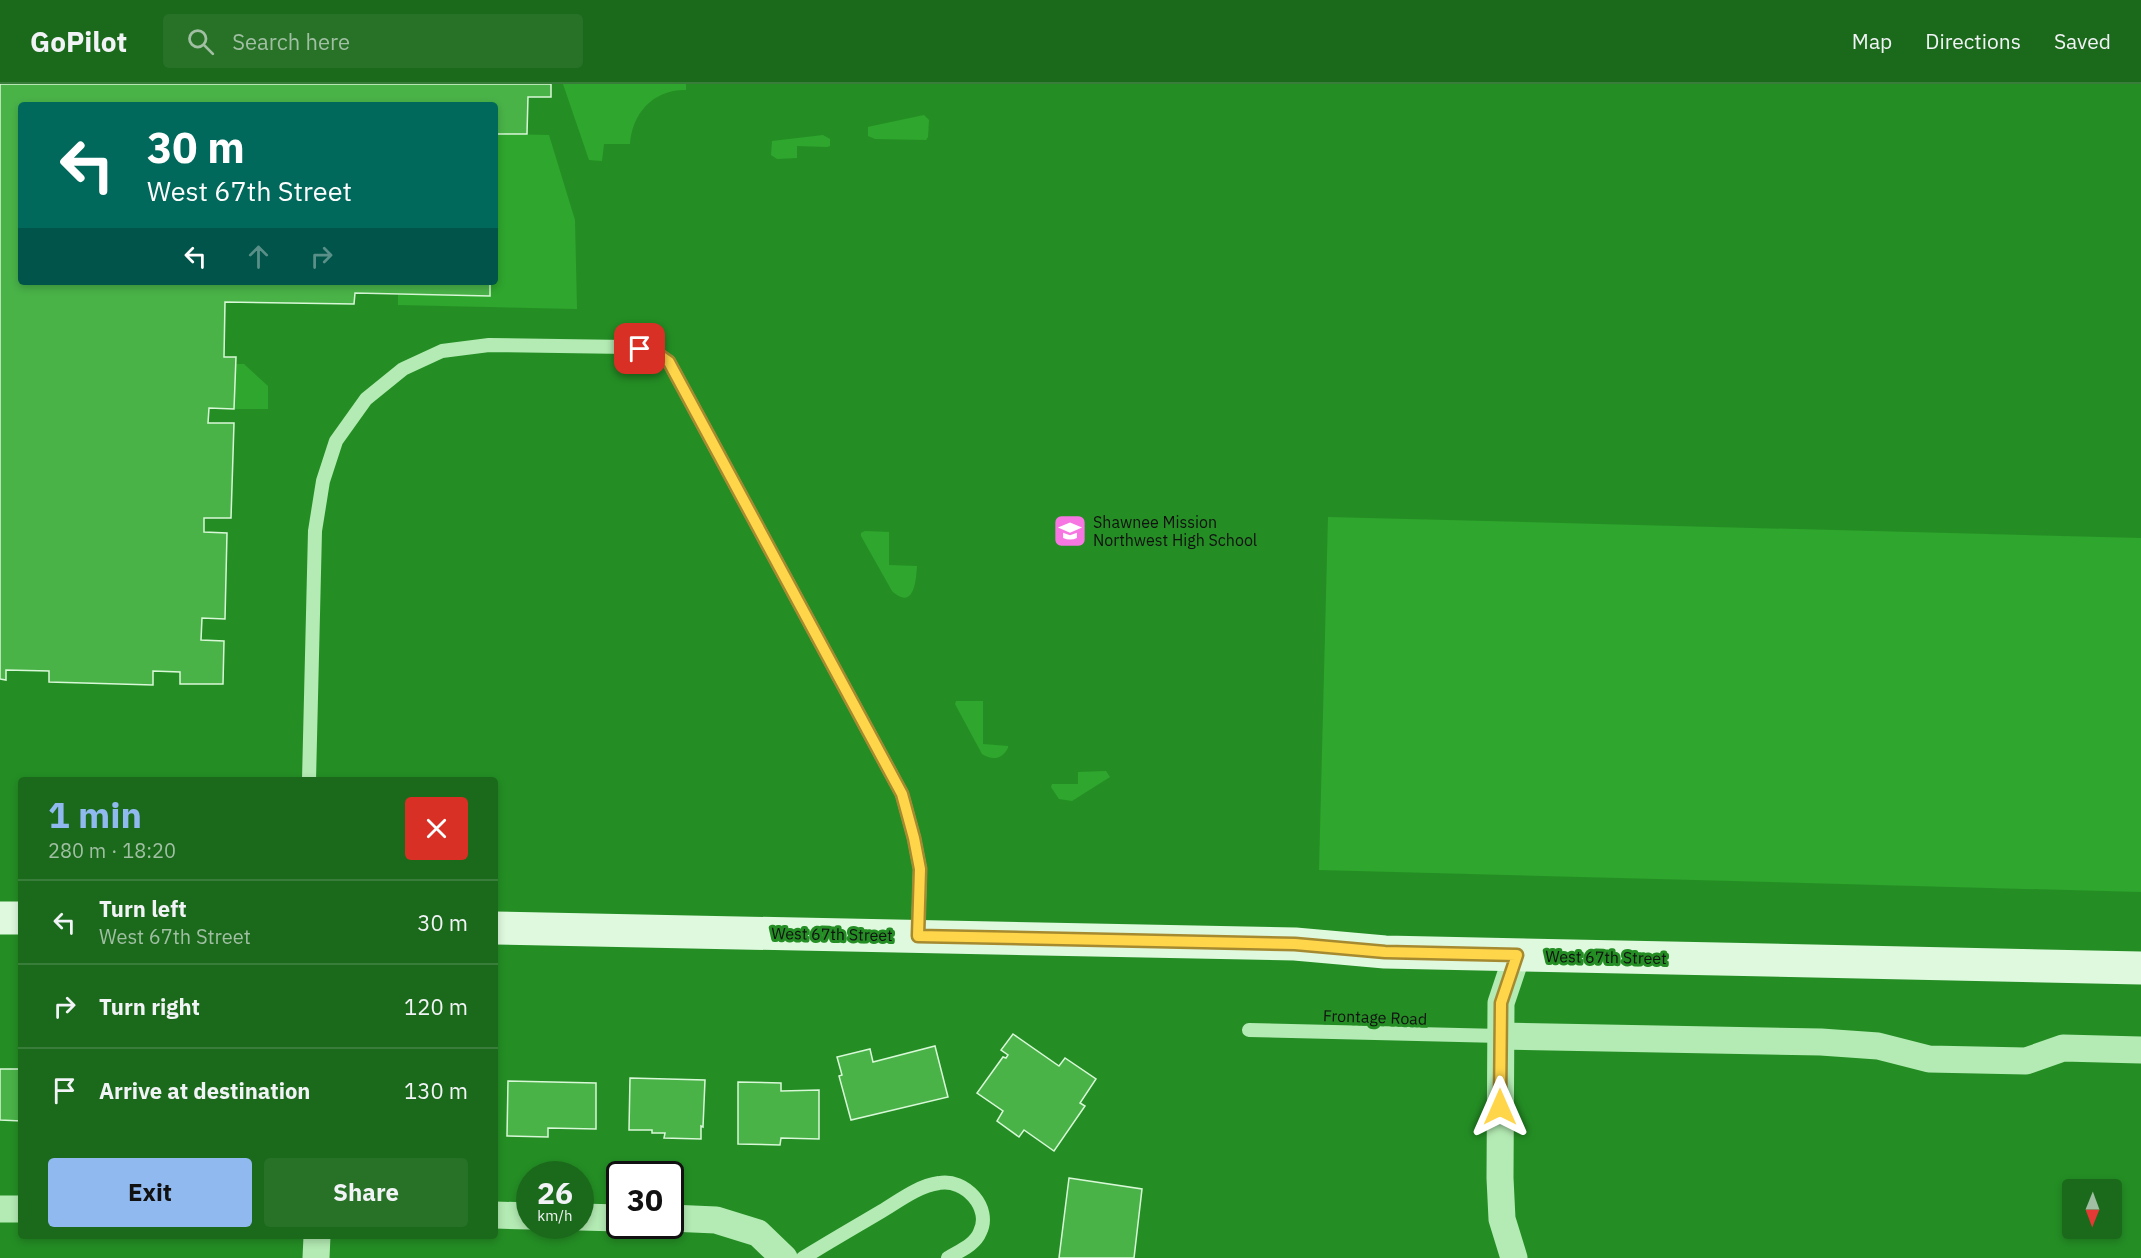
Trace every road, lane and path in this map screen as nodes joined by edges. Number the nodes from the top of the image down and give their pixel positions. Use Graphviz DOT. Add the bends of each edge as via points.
graph roads {
  1 [pos="309,777"];
  2 [pos="0,918"];
  3 [pos="18,918"];
  4 [pos="498,928"];
  5 [pos="918,936"];
  6 [pos="1517,955"];
  7 [pos="2141,968"];
  8 [pos="1249,1030"];
  9 [pos="1501,1036"];
  10 [pos="2141,1050"];
  11 [pos="0,1209"];
  12 [pos="18,1209"];
  13 [pos="498,1215"];
  14 [pos="516,1216"];
  15 [pos="684,1219"];
  16 [pos="317,1239"];
  17 [pos="316,1258"];
  18 [pos="784,1258"];
  19 [pos="803,1258"];
  20 [pos="948,1258"];
  21 [pos="1514,1258"];
  1 -- 5 [label="lane" via="315,531 323,482 336,441 366,399 403,369 442,351 489,345 652,350 669,362 902,794 920,869"];
  2 -- 3 [label="street"];
  4 -- 5 [label="street, West 67th Street"];
  5 -- 6 [label="street, West 67th Street" via="1295,944 1385,952"];
  6 -- 7 [label="street, West 67th Street"];
  6 -- 9 [label="street" via="1501,1003"];
  8 -- 9 [label="lane, Frontage Road"];
  9 -- 10 [label="street" via="1821,1042 1878,1046 1929,1059 2026,1061 2063,1048"];
  9 -- 21 [label="street" via="1500,1188 1502,1219"];
  11 -- 12 [label="street"];
  13 -- 14 [label="street"];
  15 -- 18 [label="street" via="716,1220 758,1233"];
  16 -- 17 [label="street"];
  19 -- 20 [label="lane" via="914,1192 951,1182 972,1195 985,1218 980,1234"];
}
